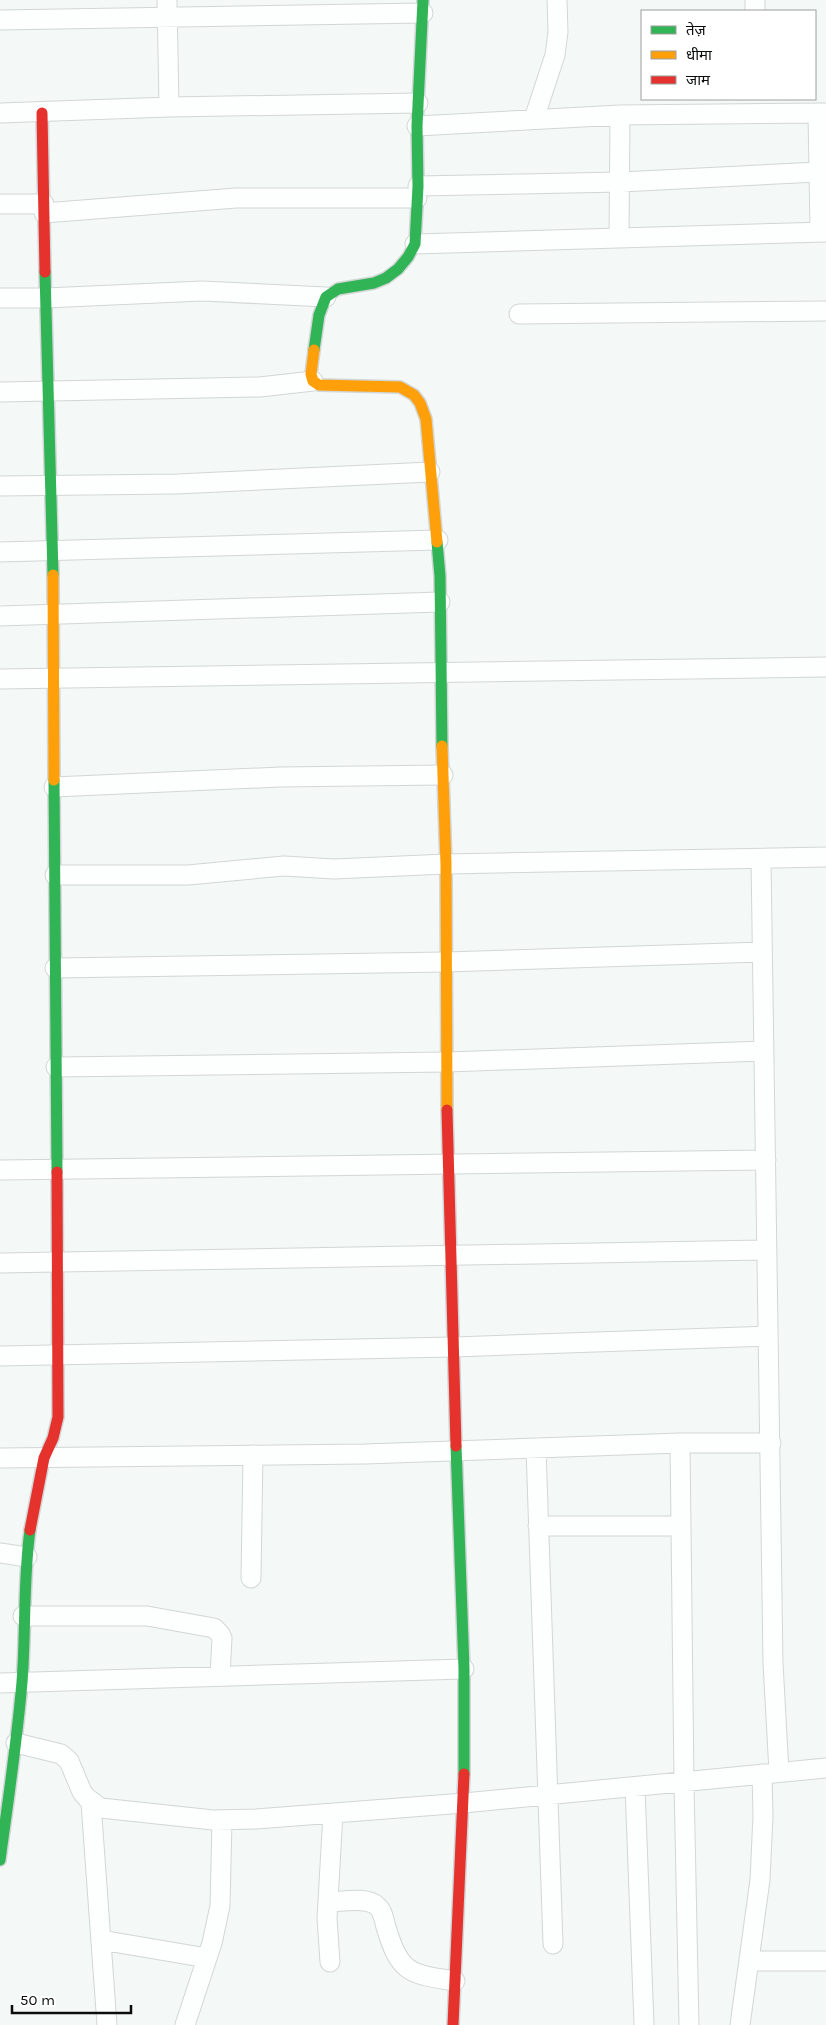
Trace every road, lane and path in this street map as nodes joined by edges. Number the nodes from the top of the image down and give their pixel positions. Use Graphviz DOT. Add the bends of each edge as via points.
graph roads {
  1 [pos="558,0"];
  2 [pos="423,6"];
  3 [pos="167,9"];
  4 [pos="0,20"];
  5 [pos="418,103"];
  6 [pos="755,106"];
  7 [pos="169,107"];
  8 [pos="42,112"];
  9 [pos="0,113"];
  10 [pos="822,113"];
  11 [pos="620,115"];
  12 [pos="534,120"];
  13 [pos="417,126"];
  14 [pos="818,172"];
  15 [pos="621,182"];
  16 [pos="417,192"];
  17 [pos="0,204"];
  18 [pos="44,208"];
  19 [pos="823,232"];
  20 [pos="619,238"];
  21 [pos="415,244"];
  22 [pos="326,297"];
  23 [pos="0,298"];
  24 [pos="46,298"];
  25 [pos="826,311"];
  26 [pos="519,314"];
  27 [pos="313,382"];
  28 [pos="48,391"];
  29 [pos="0,392"];
  30 [pos="430,472"];
  31 [pos="51,484"];
  32 [pos="0,486"];
  33 [pos="438,540"];
  34 [pos="53,551"];
  35 [pos="0,552"];
  36 [pos="440,602"];
  37 [pos="53,614"];
  38 [pos="0,616"];
  39 [pos="826,668"];
  40 [pos="440,674"];
  41 [pos="54,678"];
  42 [pos="0,679"];
  43 [pos="443,775"];
  44 [pos="54,787"];
  45 [pos="826,857"];
  46 [pos="761,860"];
  47 [pos="446,864"];
  48 [pos="55,875"];
  49 [pos="762,952"];
  50 [pos="446,962"];
  51 [pos="55,968"];
  52 [pos="764,1050"];
  53 [pos="447,1062"];
  54 [pos="56,1067"];
  55 [pos="766,1160"];
  56 [pos="447,1164"];
  57 [pos="58,1168"];
  58 [pos="0,1170"];
  59 [pos="767,1250"];
  60 [pos="451,1256"];
  61 [pos="58,1262"];
  62 [pos="0,1263"];
  63 [pos="768,1336"];
  64 [pos="454,1347"];
  65 [pos="59,1355"];
  66 [pos="0,1356"];
  67 [pos="680,1443"];
  68 [pos="771,1443"];
  69 [pos="536,1449"];
  70 [pos="456,1452"];
  71 [pos="253,1455"];
  72 [pos="0,1458"];
  73 [pos="44,1458"];
  74 [pos="538,1526"];
  75 [pos="681,1526"];
  76 [pos="0,1554"];
  77 [pos="26,1564"];
  78 [pos="251,1578"];
  79 [pos="24,1616"];
  80 [pos="464,1669"];
  81 [pos="220,1676"];
  82 [pos="22,1681"];
  83 [pos="0,1683"];
  84 [pos="16,1743"];
  85 [pos="826,1768"];
  86 [pos="771,1773"];
  87 [pos="684,1783"];
  88 [pos="634,1786"];
  89 [pos="5,1794"];
  90 [pos="549,1794"];
  91 [pos="91,1803"];
  92 [pos="464,1803"];
  93 [pos="333,1813"];
  94 [pos="222,1820"];
  95 [pos="0,1860"];
  96 [pos="328,1902"];
  97 [pos="101,1940"];
  98 [pos="553,1944"];
  99 [pos="207,1958"];
  100 [pos="749,1961"];
  101 [pos="826,1961"];
  102 [pos="330,1962"];
  103 [pos="455,1981"];
  104 [pos="106,2025"];
  105 [pos="186,2025"];
  106 [pos="452,2025"];
  107 [pos="644,2025"];
  108 [pos="689,2025"];
  109 [pos="740,2025"];
  1 -- 12 [label="street" via="555,56"];
  2 -- 3 [label="street"];
  2 -- 5 [label="street"];
  3 -- 4 [label="street"];
  3 -- 7 [label="street"];
  5 -- 7 [label="street"];
  5 -- 13 [label="street"];
  6 -- 10 [label="street"];
  6 -- 11 [label="street"];
  7 -- 8 [label="street"];
  8 -- 9 [label="street"];
  8 -- 18 [label="street"];
  10 -- 14 [label="street"];
  11 -- 12 [label="street"];
  11 -- 15 [label="street"];
  12 -- 13 [label="street"];
  13 -- 16 [label="street"];
  14 -- 15 [label="street"];
  14 -- 19 [label="street"];
  15 -- 16 [label="street"];
  15 -- 20 [label="street"];
  16 -- 18 [label="street"];
  16 -- 21 [label="street"];
  17 -- 18 [label="street"];
  18 -- 24 [label="street"];
  19 -- 20 [label="street"];
  20 -- 21 [label="street"];
  21 -- 22 [label="street" via="398,269 386,278 338,289"];
  22 -- 24 [label="street" via="202,291"];
  22 -- 27 [label="street" via="319,315 311,374"];
  23 -- 24 [label="street"];
  24 -- 28 [label="street"];
  25 -- 26 [label="street"];
  27 -- 28 [label="street" via="260,387"];
  27 -- 30 [label="street" via="328,386 400,387 414,394 426,419"];
  28 -- 29 [label="street"];
  28 -- 31 [label="street"];
  30 -- 31 [label="street" via="177,484"];
  30 -- 33 [label="street"];
  31 -- 32 [label="street"];
  31 -- 34 [label="street"];
  33 -- 34 [label="street"];
  33 -- 36 [label="street"];
  34 -- 35 [label="street"];
  34 -- 37 [label="street"];
  36 -- 37 [label="street"];
  36 -- 40 [label="street"];
  37 -- 38 [label="street"];
  37 -- 41 [label="street"];
  39 -- 40 [label="street"];
  40 -- 41 [label="street"];
  40 -- 43 [label="street"];
  41 -- 42 [label="street"];
  41 -- 44 [label="street"];
  43 -- 44 [label="street" via="280,777"];
  43 -- 47 [label="street"];
  44 -- 48 [label="street"];
  45 -- 46 [label="street"];
  46 -- 47 [label="street"];
  46 -- 49 [label="street"];
  47 -- 48 [label="street" via="334,869 268,867 188,875"];
  47 -- 50 [label="street"];
  48 -- 51 [label="street"];
  49 -- 50 [label="street"];
  49 -- 52 [label="street"];
  50 -- 51 [label="street"];
  50 -- 53 [label="street"];
  51 -- 54 [label="street"];
  52 -- 53 [label="street"];
  52 -- 55 [label="street"];
  53 -- 54 [label="street"];
  53 -- 56 [label="street"];
  54 -- 57 [label="street"];
  55 -- 56 [label="street"];
  55 -- 59 [label="street"];
  56 -- 57 [label="street"];
  56 -- 60 [label="street"];
  57 -- 58 [label="street"];
  57 -- 61 [label="street"];
  59 -- 60 [label="street"];
  59 -- 63 [label="street"];
  60 -- 61 [label="street"];
  60 -- 64 [label="street"];
  61 -- 62 [label="street"];
  61 -- 65 [label="street"];
  63 -- 64 [label="street"];
  63 -- 68 [label="street"];
  64 -- 65 [label="street"];
  64 -- 70 [label="street"];
  65 -- 66 [label="street"];
  65 -- 73 [label="street" via="58,1417"];
  67 -- 68 [label="street"];
  67 -- 69 [label="street"];
  67 -- 75 [label="street"];
  68 -- 86 [label="street"];
  69 -- 70 [label="street"];
  69 -- 74 [label="street"];
  70 -- 71 [label="street"];
  70 -- 80 [label="street"];
  71 -- 73 [label="street"];
  71 -- 78 [label="street"];
  72 -- 73 [label="street"];
  73 -- 77 [label="street"];
  74 -- 75 [label="street"];
  74 -- 90 [label="street"];
  75 -- 87 [label="street"];
  76 -- 77 [label="street"];
  77 -- 79 [label="street"];
  79 -- 81 [label="street" via="148,1616 214,1628 222,1638"];
  79 -- 82 [label="street"];
  80 -- 81 [label="street"];
  80 -- 92 [label="street"];
  81 -- 82 [label="street"];
  82 -- 83 [label="street"];
  82 -- 84 [label="street"];
  84 -- 89 [label="street"];
  84 -- 91 [label="street" via="61,1754 69,1761 82,1792"];
  85 -- 86 [label="street"];
  86 -- 87 [label="street"];
  86 -- 100 [label="street" via="763,1816 760,1880"];
  87 -- 88 [label="street"];
  87 -- 108 [label="street"];
  88 -- 90 [label="street"];
  88 -- 107 [label="street"];
  89 -- 95 [label="street"];
  90 -- 92 [label="street"];
  90 -- 98 [label="street"];
  91 -- 94 [label="street" via="116,1810"];
  91 -- 97 [label="street"];
  92 -- 93 [label="street"];
  92 -- 103 [label="street"];
  93 -- 94 [label="street"];
  93 -- 96 [label="street"];
  94 -- 99 [label="street" via="220,1906"];
  96 -- 102 [label="street"];
  96 -- 103 [label="street" via="362,1901 377,1906 382,1911 393,1950 408,1969 424,1976"];
  97 -- 99 [label="street"];
  97 -- 104 [label="street"];
  99 -- 105 [label="street"];
  100 -- 101 [label="street"];
  100 -- 109 [label="street"];
  103 -- 106 [label="street"];
}
